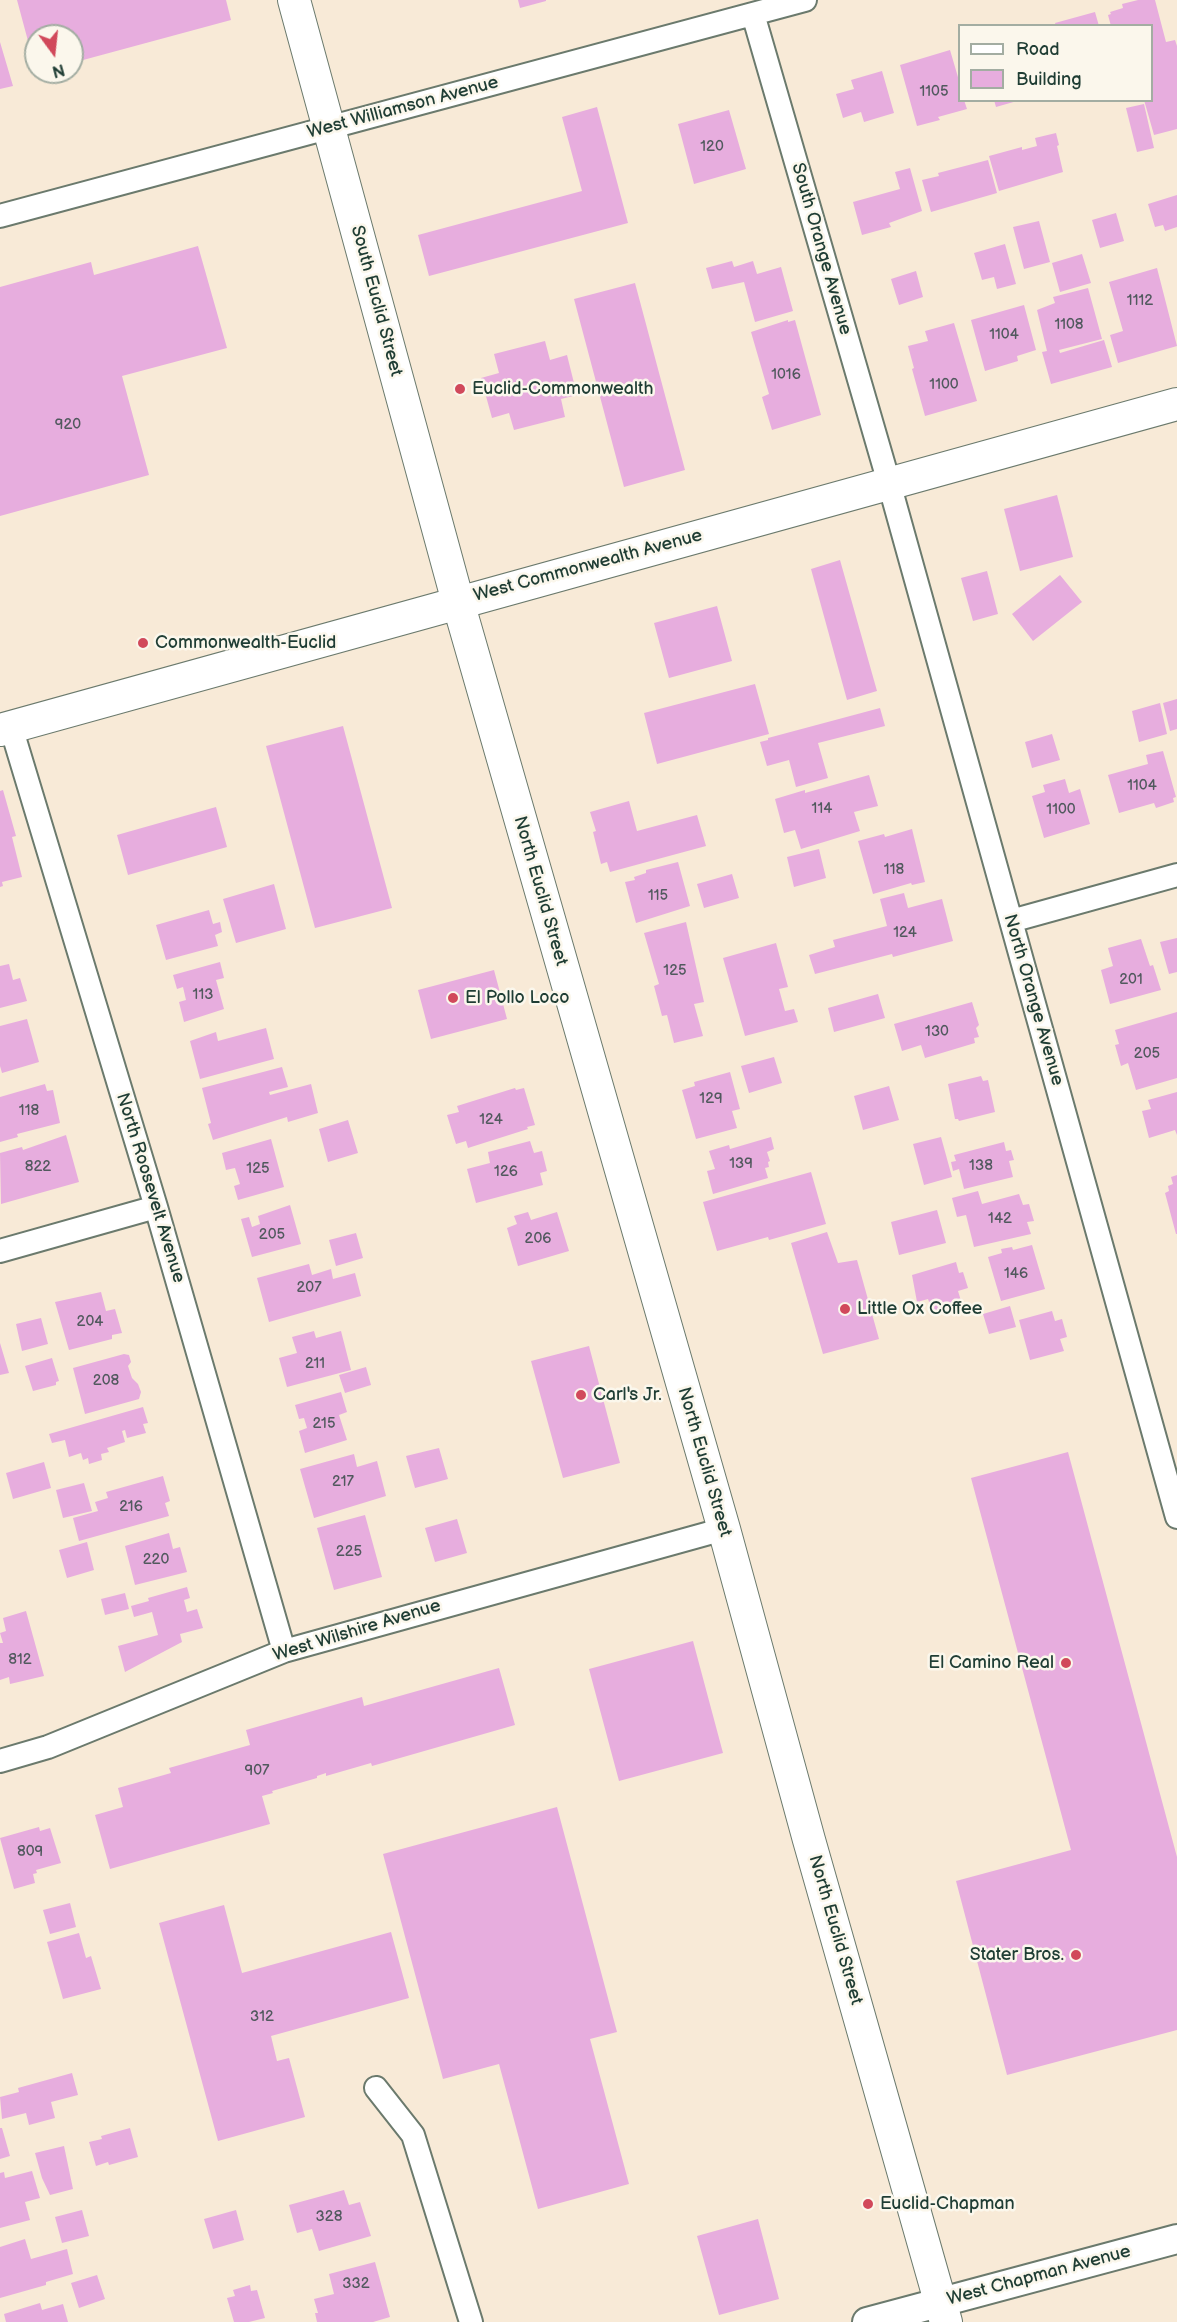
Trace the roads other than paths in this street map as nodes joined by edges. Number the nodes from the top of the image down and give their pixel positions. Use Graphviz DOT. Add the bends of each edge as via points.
graph roads {
  1 [pos="294,0"];
  2 [pos="805,0"];
  3 [pos="753,14"];
  4 [pos="329,128"];
  5 [pos="0,216"];
  6 [pos="1177,404"];
  7 [pos="889,483"];
  8 [pos="458,602"];
  9 [pos="6,728"];
  10 [pos="1177,874"];
  11 [pos="1011,921"];
  12 [pos="156,1207"];
  13 [pos="0,1251"];
  14 [pos="1177,1517"];
  15 [pos="724,1529"];
  16 [pos="284,1651"];
  17 [pos="0,1761"];
  18 [pos="376,2088"];
  19 [pos="1177,2239"];
  20 [pos="943,2312"];
  21 [pos="471,2322"];
  22 [pos="867,2322"];
  1 -- 4 [label="main road, South Euclid Street"];
  2 -- 3 [label="street, West Williamson Avenue"];
  3 -- 4 [label="street, West Williamson Avenue"];
  3 -- 7 [label="street, South Orange Avenue"];
  4 -- 5 [label="street, West Williamson Avenue"];
  4 -- 8 [label="main road, South Euclid Street"];
  6 -- 7 [label="main road, West Commonwealth Avenue"];
  7 -- 8 [label="main road, West Commonwealth Avenue"];
  7 -- 11 [label="street, North Orange Avenue"];
  8 -- 9 [label="main road, West Commonwealth Avenue"];
  8 -- 15 [label="main road, North Euclid Street"];
  9 -- 12 [label="street, North Roosevelt Avenue"];
  10 -- 11 [label="street"];
  11 -- 14 [label="street, North Orange Avenue"];
  12 -- 13 [label="street"];
  12 -- 16 [label="street, North Roosevelt Avenue"];
  15 -- 16 [label="street, West Wilshire Avenue"];
  15 -- 20 [label="main road, North Euclid Street"];
  16 -- 17 [label="street, West Wilshire Avenue" via="48,1748"];
  18 -- 21 [label="street" via="413,2135"];
  19 -- 20 [label="street, West Chapman Avenue"];
  20 -- 22 [label="street, West Chapman Avenue"];
}
